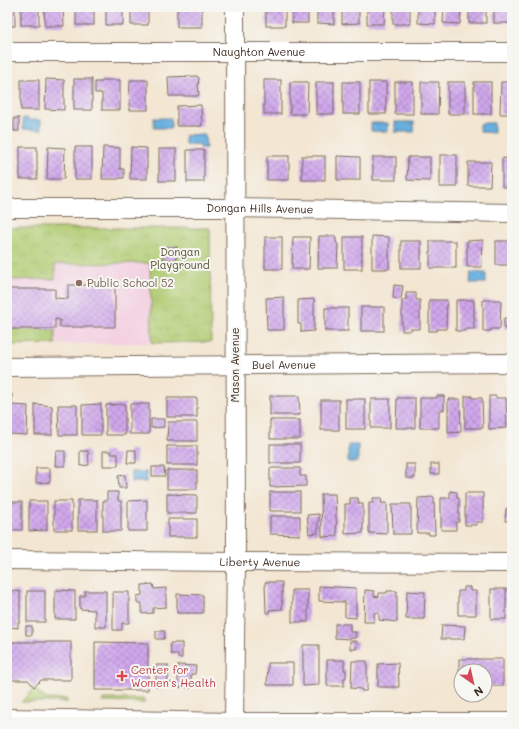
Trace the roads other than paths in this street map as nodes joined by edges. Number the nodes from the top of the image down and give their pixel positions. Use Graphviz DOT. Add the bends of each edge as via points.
graph roads {
  1 [pos="235,7"];
  2 [pos="7,52"];
  3 [pos="235,52"];
  4 [pos="512,52"];
  5 [pos="7,208"];
  6 [pos="235,208"];
  7 [pos="512,213"];
  8 [pos="512,363"];
  9 [pos="235,365"];
  10 [pos="7,367"];
  11 [pos="7,560"];
  12 [pos="236,562"];
  13 [pos="512,563"];
  14 [pos="7,718"];
  15 [pos="234,722"];
  16 [pos="512,722"];
  1 -- 3 [label="street, Mason Avenue"];
  2 -- 3 [label="street, Naughton Avenue"];
  3 -- 4 [label="street, Naughton Avenue"];
  3 -- 6 [label="street, Mason Avenue"];
  5 -- 6 [label="street, Dongan Hills Avenue"];
  6 -- 7 [label="street, Dongan Hills Avenue"];
  6 -- 9 [label="street, Mason Avenue"];
  8 -- 9 [label="street, Buel Avenue"];
  9 -- 10 [label="street, Buel Avenue"];
  9 -- 12 [label="street, Mason Avenue"];
  11 -- 12 [label="street, Liberty Avenue"];
  12 -- 13 [label="street, Liberty Avenue"];
  12 -- 15 [label="street, Mason Avenue"];
  14 -- 15 [label="street"];
  15 -- 16 [label="street"];
}
